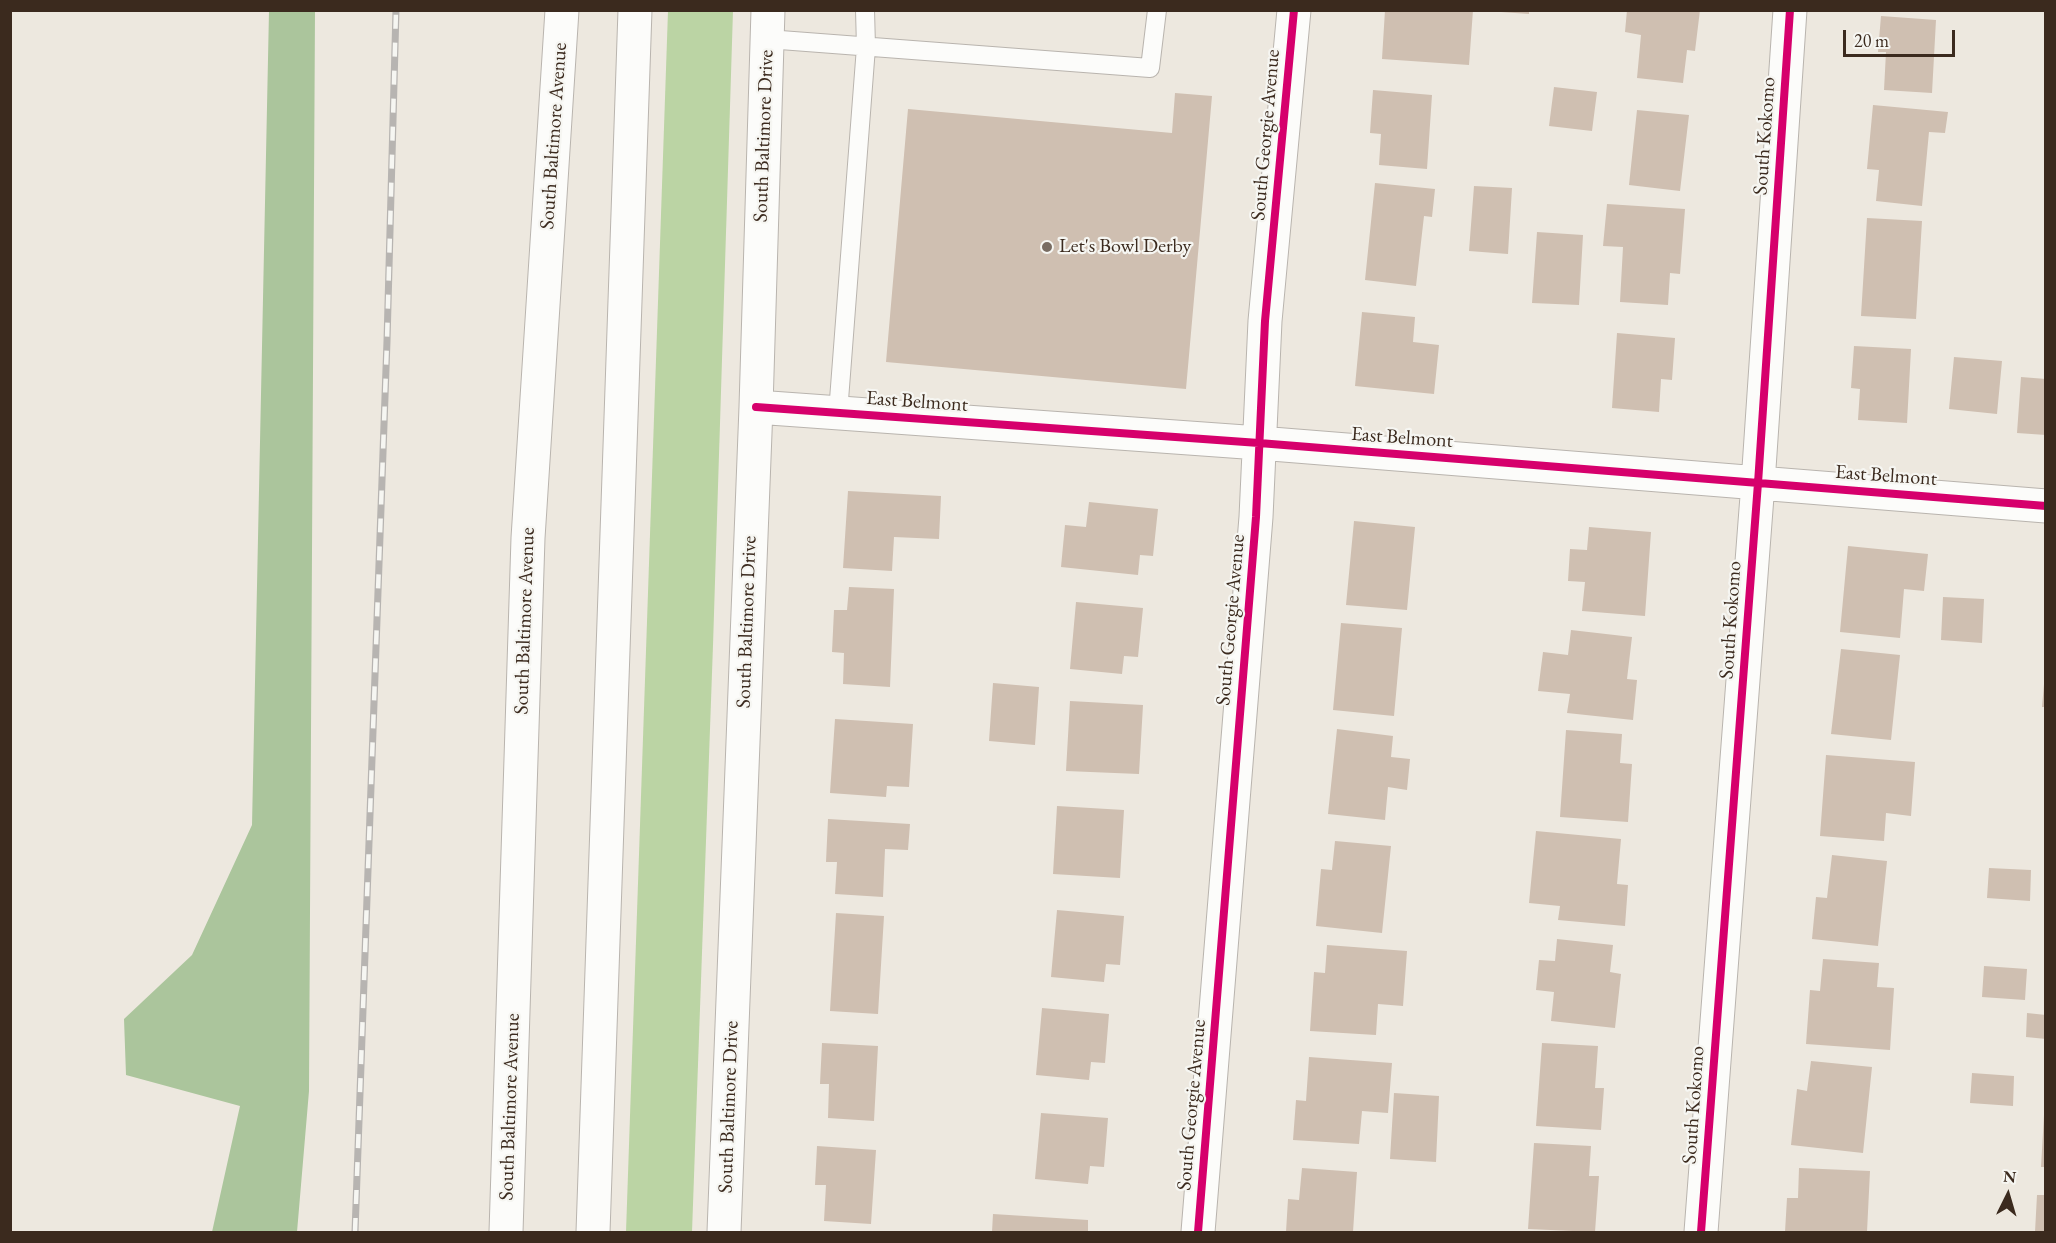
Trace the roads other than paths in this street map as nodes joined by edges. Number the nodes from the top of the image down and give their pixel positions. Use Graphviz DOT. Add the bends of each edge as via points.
graph roads {
  1 [pos="562,10"];
  2 [pos="635,10"];
  3 [pos="866,10"];
  4 [pos="1157,10"];
  5 [pos="1294,10"];
  6 [pos="1790,10"];
  7 [pos="768,25"];
  8 [pos="866,46"];
  9 [pos="756,407"];
  10 [pos="838,413"];
  11 [pos="1260,443"];
  12 [pos="1758,483"];
  13 [pos="2046,506"];
  14 [pos="506,1233"];
  15 [pos="593,1233"];
  16 [pos="724,1233"];
  17 [pos="1198,1233"];
  18 [pos="1701,1233"];
  1 -- 14 [label="street, South Baltimore Avenue" via="528,538"];
  2 -- 15 [label="street"];
  3 -- 8 [label="lane"];
  4 -- 8 [label="lane" via="1150,68"];
  5 -- 11 [label="street, South Georgie Avenue" via="1265,321"];
  6 -- 12 [label="street, South Kokomo"];
  7 -- 8 [label="lane"];
  7 -- 9 [label="street, South Baltimore Drive"];
  8 -- 10 [label="lane"];
  9 -- 10 [label="street, East Belmont"];
  9 -- 16 [label="street, South Baltimore Drive"];
  10 -- 11 [label="street, East Belmont"];
  11 -- 12 [label="street, East Belmont"];
  11 -- 17 [label="street, South Georgie Avenue"];
  12 -- 13 [label="street, East Belmont"];
  12 -- 18 [label="street, South Kokomo"];
}
